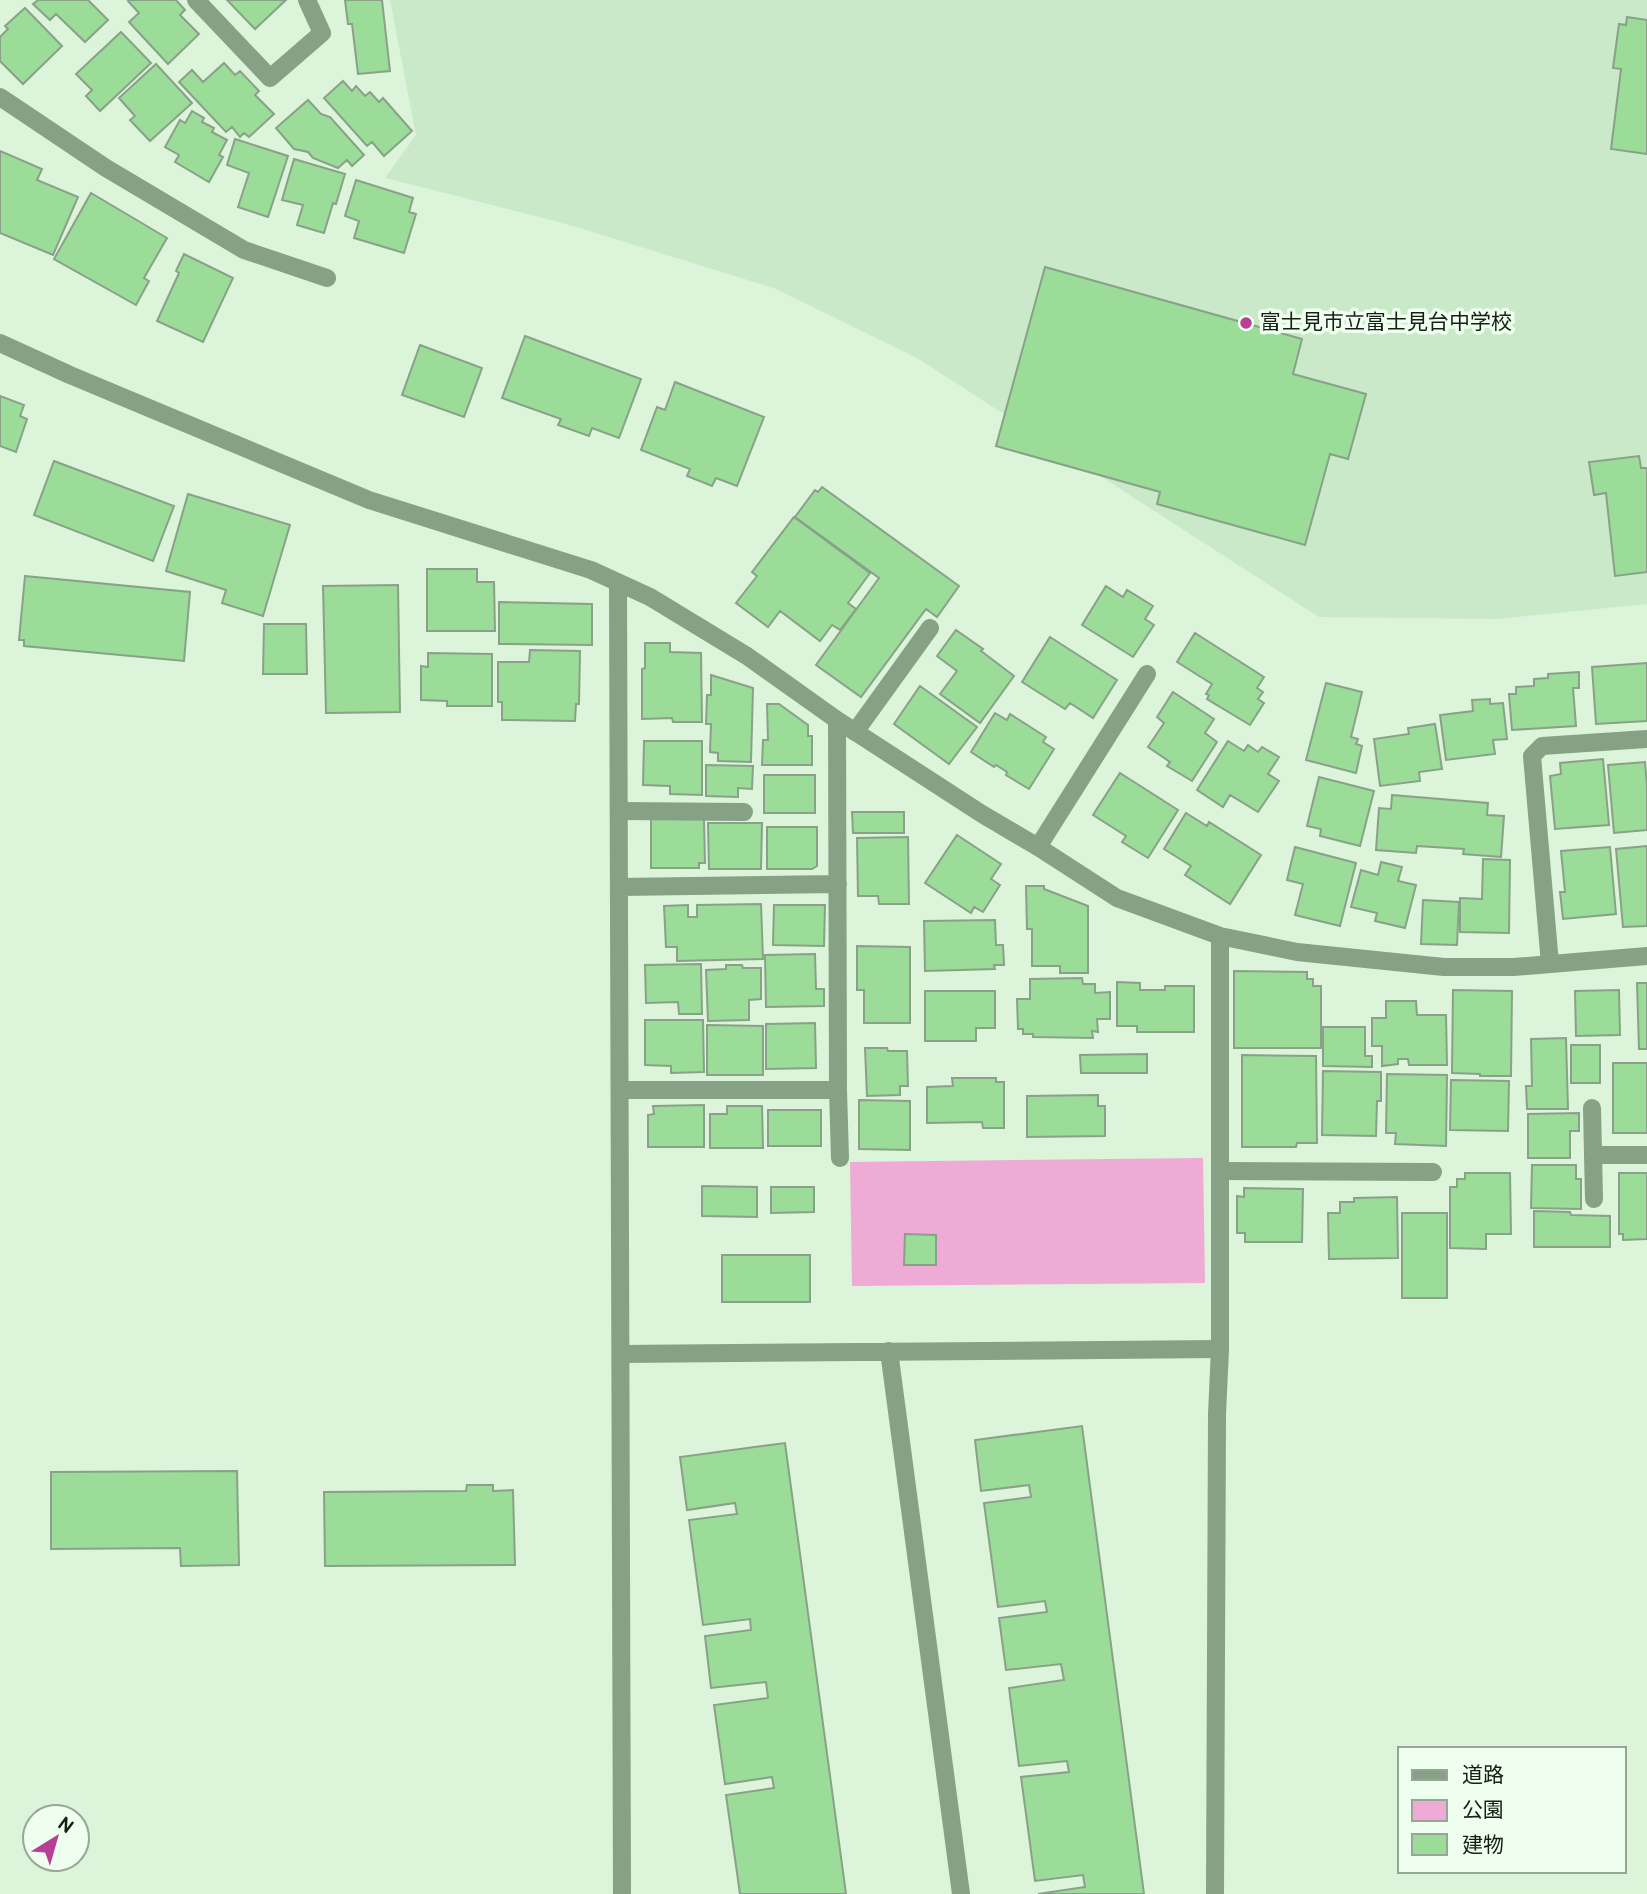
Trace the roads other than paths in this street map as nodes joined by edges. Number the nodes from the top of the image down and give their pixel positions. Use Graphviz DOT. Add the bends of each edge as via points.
graph roads {
  1 [pos="196,0"];
  2 [pos="307,0"];
  3 [pos="0,97"];
  4 [pos="327,278"];
  5 [pos="0,343"];
  6 [pos="618,582"];
  7 [pos="930,628"];
  8 [pos="1147,674"];
  9 [pos="837,720"];
  10 [pos="856,732"];
  11 [pos="1647,739"];
  12 [pos="619,811"];
  13 [pos="744,812"];
  14 [pos="1038,847"];
  15 [pos="838,884"];
  16 [pos="619,887"];
  17 [pos="1220,936"];
  18 [pos="1647,956"];
  19 [pos="1550,964"];
  20 [pos="621,1090"];
  21 [pos="838,1090"];
  22 [pos="1592,1108"];
  23 [pos="1593,1155"];
  24 [pos="1647,1155"];
  25 [pos="840,1158"];
  26 [pos="1221,1171"];
  27 [pos="1433,1172"];
  28 [pos="1594,1199"];
  29 [pos="1220,1349"];
  30 [pos="889,1351"];
  31 [pos="621,1354"];
  32 [pos="622,1894"];
  33 [pos="961,1894"];
  34 [pos="1215,1894"];
  1 -- 2 [label="street" via="270,78 322,33"];
  3 -- 4 [label="street" via="106,168 244,250"];
  5 -- 6 [label="street" via="369,500"];
  6 -- 9 [label="street" via="747,656"];
  6 -- 12 [label="street"];
  7 -- 10 [label="street"];
  8 -- 14 [label="street"];
  9 -- 10 [label="street"];
  9 -- 15 [label="street"];
  10 -- 14 [label="street"];
  11 -- 19 [label="street" via="1542,746 1532,756"];
  12 -- 13 [label="street"];
  12 -- 16 [label="street"];
  14 -- 17 [label="street" via="1117,898"];
  15 -- 16 [label="street"];
  15 -- 21 [label="street"];
  16 -- 20 [label="street"];
  17 -- 19 [label="street" via="1297,952 1444,967"];
  17 -- 26 [label="street"];
  18 -- 19 [label="street"];
  20 -- 21 [label="street"];
  20 -- 31 [label="street"];
  21 -- 25 [label="street"];
  22 -- 23 [label="street"];
  23 -- 24 [label="street"];
  23 -- 28 [label="street"];
  26 -- 27 [label="street"];
  26 -- 29 [label="street"];
  29 -- 30 [label="street"];
  29 -- 34 [label="street"];
  30 -- 31 [label="street"];
  30 -- 33 [label="street"];
  31 -- 32 [label="street"];
}
